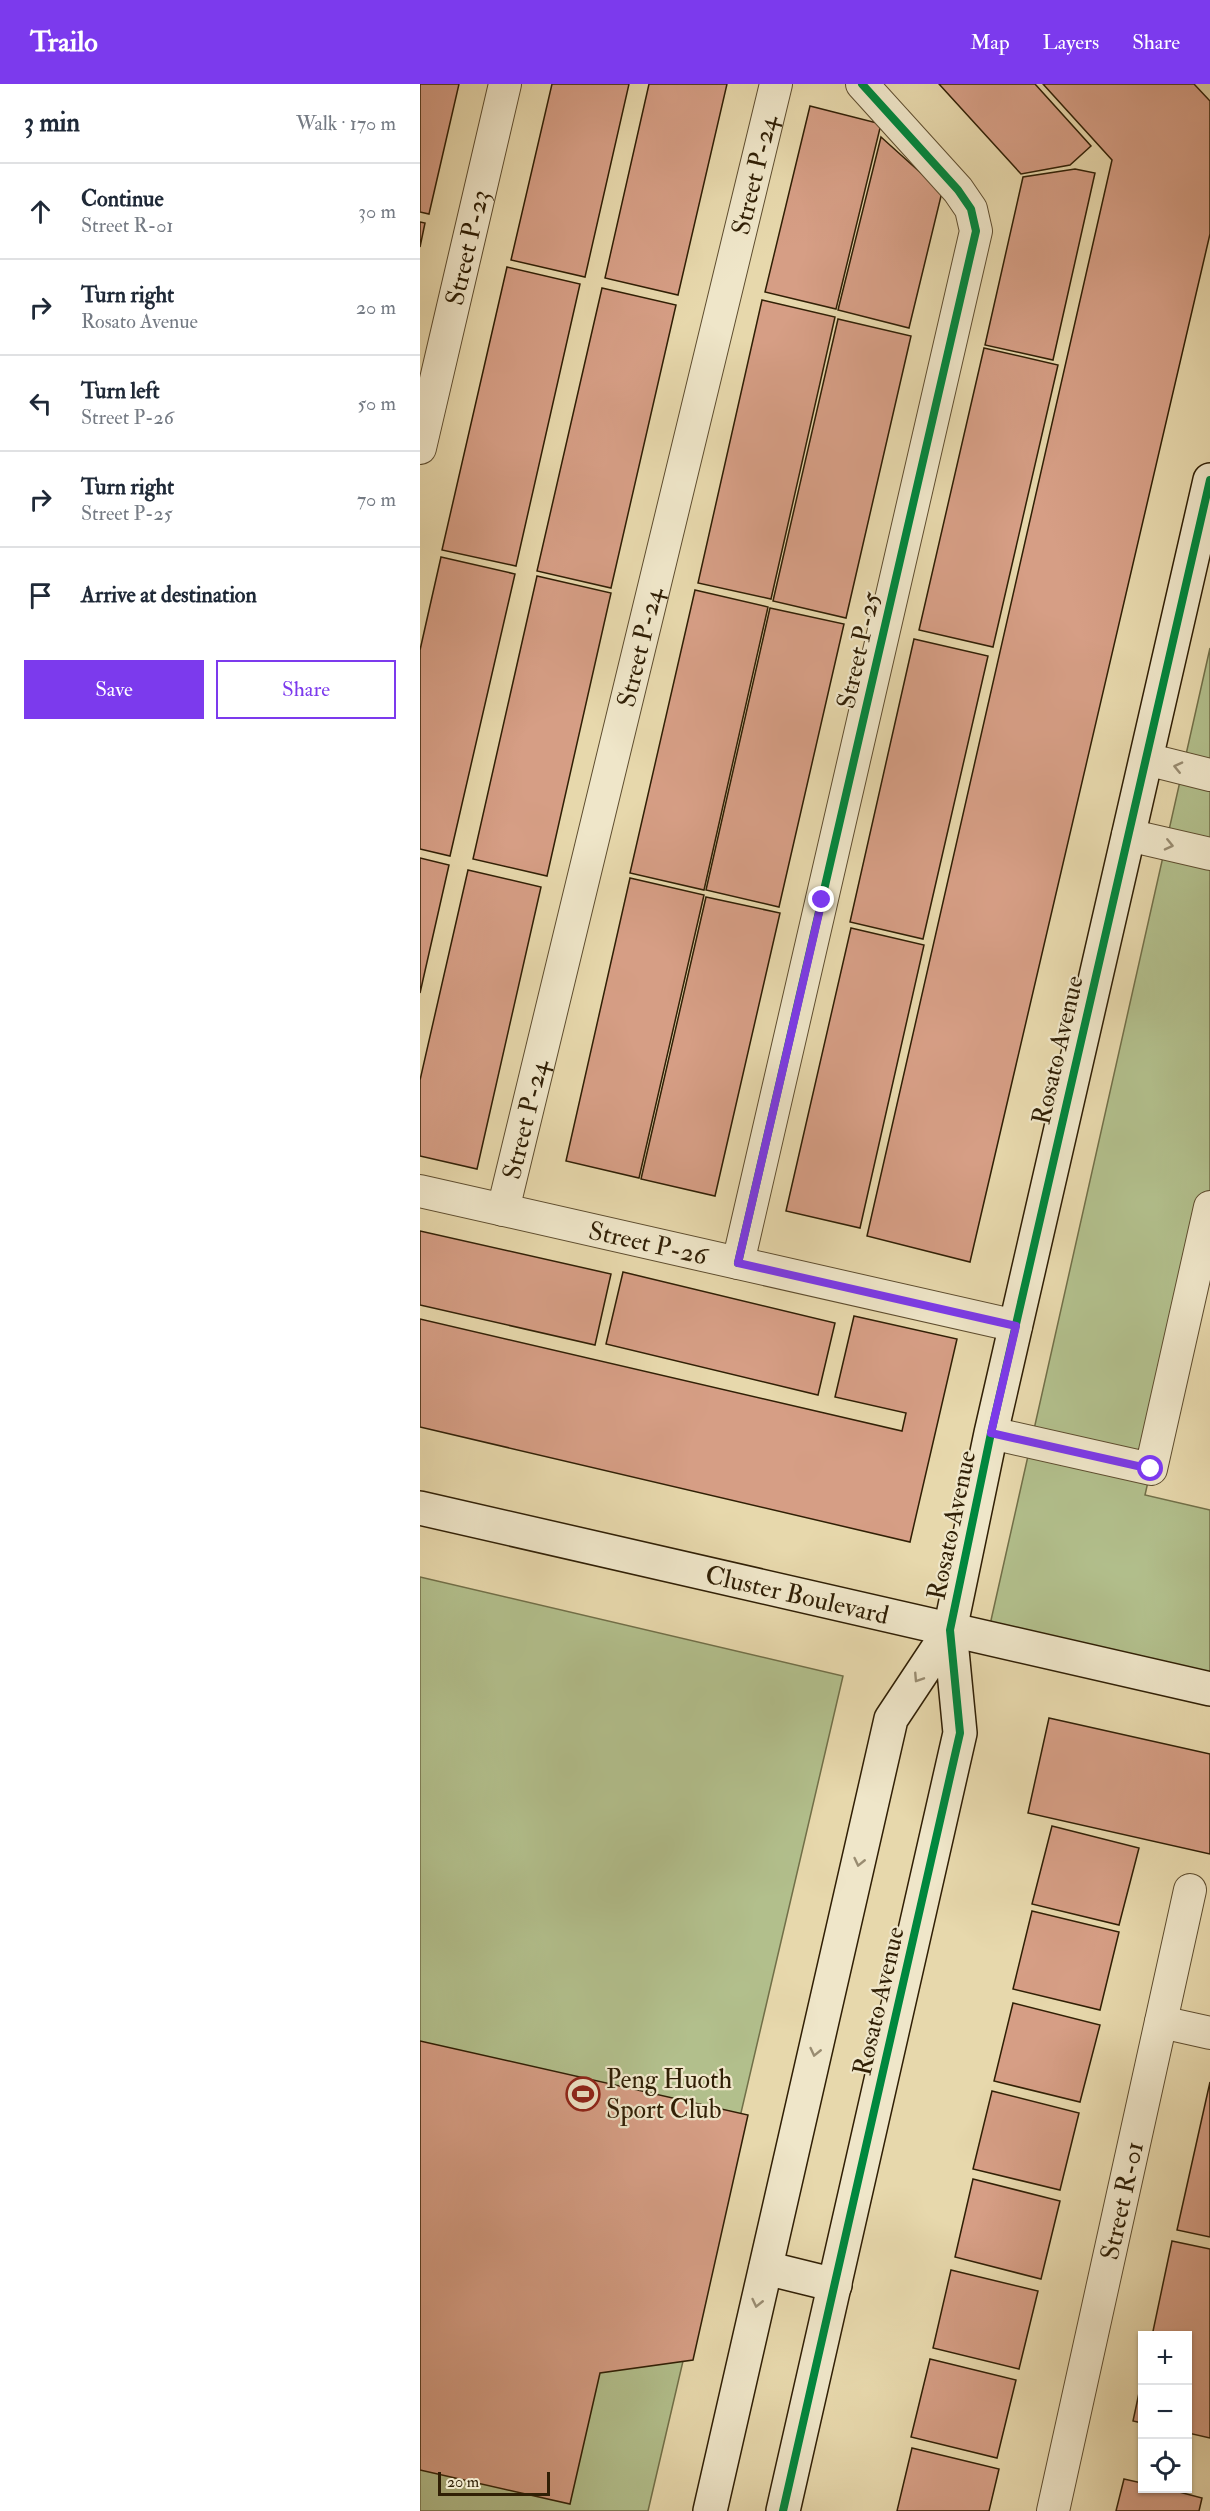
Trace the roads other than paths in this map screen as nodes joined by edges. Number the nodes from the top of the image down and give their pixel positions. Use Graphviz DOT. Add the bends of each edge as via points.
graph roads {
  1 [pos="505,84"];
  2 [pos="776,84"];
  3 [pos="862,84"];
  4 [pos="420,448"];
  5 [pos="1210,480"];
  6 [pos="1146,759"];
  7 [pos="1210,775"];
  8 [pos="1128,835"];
  9 [pos="1210,854"];
  10 [pos="420,1191"];
  11 [pos="1210,1207"];
  12 [pos="503,1210"];
  13 [pos="738,1263"];
  14 [pos="1016,1326"];
  15 [pos="991,1433"];
  16 [pos="420,1508"];
  17 [pos="950,1630"];
  18 [pos="1210,1689"];
  19 [pos="1191,1890"];
  20 [pos="1161,2022"];
  21 [pos="1210,2033"];
  22 [pos="765,2268"];
  23 [pos="834,2285"];
  24 [pos="710,2511"];
  25 [pos="783,2511"];
  26 [pos="1053,2511"];
  1 -- 4 [label="street, Street P-23"];
  2 -- 12 [label="street, Street P-24"];
  3 -- 13 [label="street, Street P-25" via="958,190 971,209 976,231"];
  5 -- 6 [label="street, Rosato Avenue"];
  7 -- 6 [label="street, one-way"];
  6 -- 8 [label="street, Rosato Avenue"];
  8 -- 9 [label="street, one-way"];
  8 -- 14 [label="street, Rosato Avenue"];
  10 -- 12 [label="street, Street P-26"];
  11 -- 15 [label="street" via="1151,1469"];
  12 -- 13 [label="street, Street P-26"];
  13 -- 14 [label="street, Street P-26"];
  14 -- 15 [label="street, Rosato Avenue"];
  15 -- 17 [label="street, Rosato Avenue"];
  16 -- 17 [label="street, Cluster Boulevard"];
  17 -- 18 [label="street, Cluster Boulevard"];
  17 -- 22 [label="street, Rosato Avenue, one-way" via="891,1719"];
  17 -- 23 [label="street, Rosato Avenue" via="960,1733"];
  19 -- 20 [label="street, Street R-01"];
  20 -- 21 [label="street"];
  20 -- 26 [label="street, Street R-01"];
  22 -- 23 [label="street"];
  22 -- 24 [label="street, Rosato Avenue, one-way"];
  23 -- 25 [label="street, Rosato Avenue"];
}
